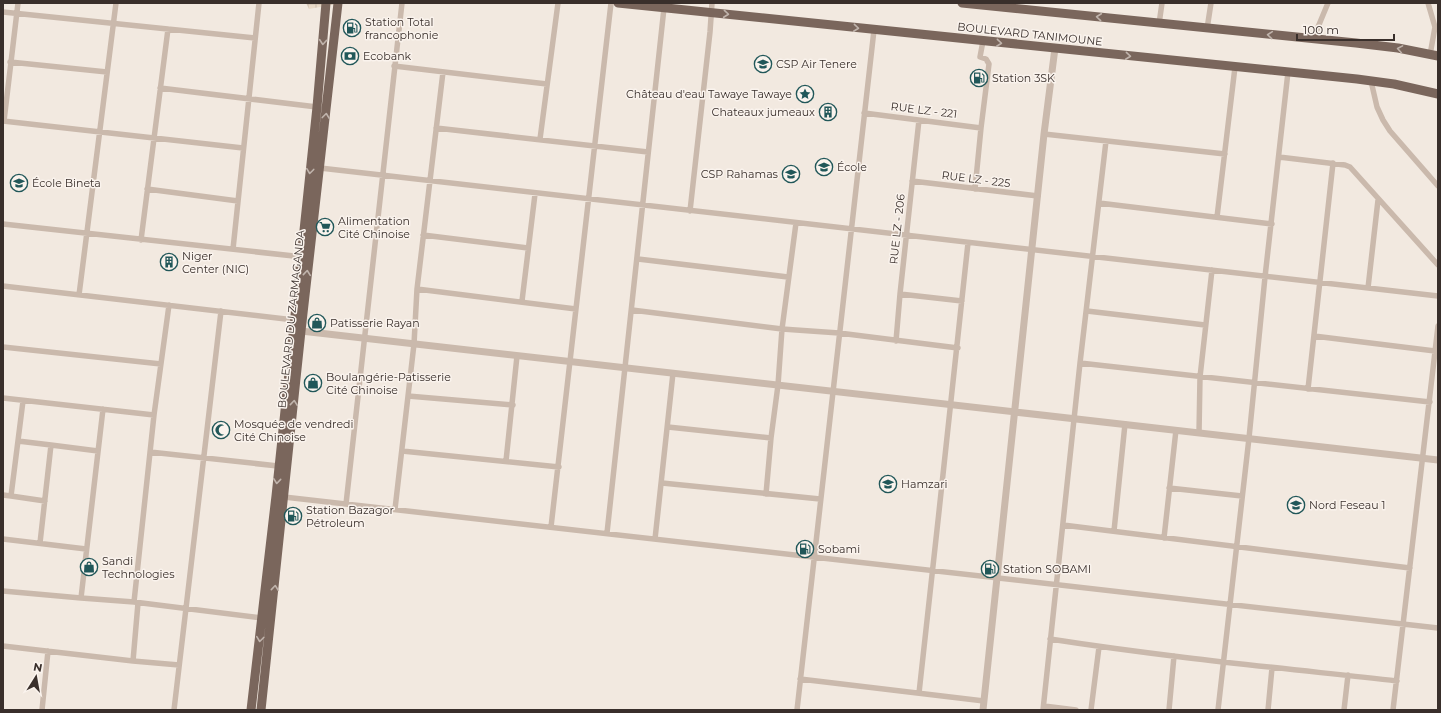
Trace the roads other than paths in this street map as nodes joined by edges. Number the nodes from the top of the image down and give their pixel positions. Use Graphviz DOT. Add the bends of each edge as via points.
graph roads {
  1 [pos="18,3"];
  2 [pos="116,3"];
  3 [pos="258,3"];
  4 [pos="338,3"];
  5 [pos="402,3"];
  6 [pos="558,3"];
  7 [pos="610,3"];
  8 [pos="618,3"];
  9 [pos="962,3"];
  10 [pos="1162,3"];
  11 [pos="1211,3"];
  12 [pos="1328,3"];
  13 [pos="1428,3"];
  14 [pos="326,4"];
  15 [pos="1020,6"];
  16 [pos="664,8"];
  17 [pos="711,8"];
  18 [pos="3,12"];
  19 [pos="16,13"];
  20 [pos="113,24"];
  21 [pos="1159,24"];
  22 [pos="1437,27"];
  23 [pos="168,29"];
  24 [pos="1207,29"];
  25 [pos="874,30"];
  26 [pos="255,38"];
  27 [pos="1313,39"];
  28 [pos="983,41"];
  29 [pos="1056,48"];
  30 [pos="1433,52"];
  31 [pos="10,62"];
  32 [pos="394,66"];
  33 [pos="1236,67"];
  34 [pos="107,72"];
  35 [pos="443,72"];
  36 [pos="1288,72"];
  37 [pos="1371,81"];
  38 [pos="548,84"];
  39 [pos="160,88"];
  40 [pos="1438,94"];
  41 [pos="248,100"];
  42 [pos="317,107"];
  43 [pos="864,113"];
  44 [pos="919,120"];
  45 [pos="3,121"];
  46 [pos="436,128"];
  47 [pos="981,128"];
  48 [pos="99,132"];
  49 [pos="1044,134"];
  50 [pos="154,137"];
  51 [pos="540,139"];
  52 [pos="1106,141"];
  53 [pos="595,145"];
  54 [pos="243,148"];
  55 [pos="648,152"];
  56 [pos="1225,154"];
  57 [pos="1279,157"];
  58 [pos="1333,163"];
  59 [pos="320,168"];
  60 [pos="382,176"];
  61 [pos="912,181"];
  62 [pos="430,182"];
  63 [pos="1438,186"];
  64 [pos="147,189"];
  65 [pos="975,189"];
  66 [pos="535,194"];
  67 [pos="1038,196"];
  68 [pos="588,199"];
  69 [pos="1378,200"];
  70 [pos="238,201"];
  71 [pos="1099,203"];
  72 [pos="642,205"];
  73 [pos="690,211"];
  74 [pos="1217,217"];
  75 [pos="304,220"];
  76 [pos="314,221"];
  77 [pos="796,223"];
  78 [pos="3,224"];
  79 [pos="1272,224"];
  80 [pos="851,230"];
  81 [pos="87,234"];
  82 [pos="423,235"];
  83 [pos="906,236"];
  84 [pos="141,240"];
  85 [pos="968,243"];
  86 [pos="528,248"];
  87 [pos="233,249"];
  88 [pos="1032,250"];
  89 [pos="305,257"];
  90 [pos="1092,257"];
  91 [pos="638,259"];
  92 [pos="1438,265"];
  93 [pos="1212,270"];
  94 [pos="788,277"];
  95 [pos="1265,277"];
  96 [pos="1319,283"];
  97 [pos="3,286"];
  98 [pos="1368,288"];
  99 [pos="417,289"];
  100 [pos="900,294"];
  101 [pos="79,295"];
  102 [pos="1438,296"];
  103 [pos="522,301"];
  104 [pos="962,302"];
  105 [pos="169,305"];
  106 [pos="576,308"];
  107 [pos="632,310"];
  108 [pos="222,311"];
  109 [pos="1087,311"];
  110 [pos="294,320"];
  111 [pos="1205,325"];
  112 [pos="1438,326"];
  113 [pos="782,329"];
  114 [pos="301,331"];
  115 [pos="839,333"];
  116 [pos="1314,336"];
  117 [pos="365,338"];
  118 [pos="896,340"];
  119 [pos="414,344"];
  120 [pos="3,347"];
  121 [pos="958,348"];
  122 [pos="1435,351"];
  123 [pos="517,356"];
  124 [pos="571,362"];
  125 [pos="1080,363"];
  126 [pos="161,364"];
  127 [pos="626,368"];
  128 [pos="673,373"];
  129 [pos="1200,377"];
  130 [pos="1254,383"];
  131 [pos="778,385"];
  132 [pos="1308,389"];
  133 [pos="833,391"];
  134 [pos="408,396"];
  135 [pos="3,398"];
  136 [pos="23,400"];
  137 [pos="1430,402"];
  138 [pos="513,405"];
  139 [pos="951,405"];
  140 [pos="103,409"];
  141 [pos="1015,412"];
  142 [pos="154,415"];
  143 [pos="1075,419"];
  144 [pos="1125,424"];
  145 [pos="668,427"];
  146 [pos="1176,430"];
  147 [pos="1198,433"];
  148 [pos="771,438"];
  149 [pos="1249,438"];
  150 [pos="18,441"];
  151 [pos="51,446"];
  152 [pos="402,451"];
  153 [pos="98,452"];
  154 [pos="150,452"];
  155 [pos="204,458"];
  156 [pos="1422,458"];
  157 [pos="1438,460"];
  158 [pos="506,461"];
  159 [pos="278,466"];
  160 [pos="559,467"];
  161 [pos="662,483"];
  162 [pos="1170,488"];
  163 [pos="766,494"];
  164 [pos="3,495"];
  165 [pos="11,496"];
  166 [pos="1242,496"];
  167 [pos="284,497"];
  168 [pos="820,499"];
  169 [pos="45,501"];
  170 [pos="346,504"];
  171 [pos="395,509"];
  172 [pos="278,516"];
  173 [pos="1063,525"];
  174 [pos="551,527"];
  175 [pos="1114,531"];
  176 [pos="607,533"];
  177 [pos="1164,538"];
  178 [pos="3,539"];
  179 [pos="655,539"];
  180 [pos="40,543"];
  181 [pos="1236,546"];
  182 [pos="86,549"];
  183 [pos="814,557"];
  184 [pos="1410,568"];
  185 [pos="932,570"];
  186 [pos="998,578"];
  187 [pos="1057,585"];
  188 [pos="3,591"];
  189 [pos="81,598"];
  190 [pos="136,602"];
  191 [pos="1229,604"];
  192 [pos="186,608"];
  193 [pos="262,618"];
  194 [pos="1403,624"];
  195 [pos="1438,628"];
  196 [pos="1050,640"];
  197 [pos="3,646"];
  198 [pos="1098,647"];
  199 [pos="48,651"];
  200 [pos="1174,656"];
  201 [pos="133,661"];
  202 [pos="1223,662"];
  203 [pos="179,665"];
  204 [pos="1272,668"];
  205 [pos="1348,675"];
  206 [pos="800,679"];
  207 [pos="1397,681"];
  208 [pos="919,693"];
  209 [pos="984,701"];
  210 [pos="1043,708"];
  211 [pos="42,710"];
  212 [pos="174,710"];
  213 [pos="251,710"];
  214 [pos="261,710"];
  215 [pos="796,710"];
  216 [pos="983,710"];
  217 [pos="1076,710"];
  218 [pos="1092,710"];
  219 [pos="1169,710"];
  220 [pos="1218,710"];
  221 [pos="1268,710"];
  222 [pos="1344,710"];
  223 [pos="1394,710"];
  1 -- 19 [label="street"];
  2 -- 20 [label="street"];
  3 -- 26 [label="street"];
  59 -- 4 [label="main road, BOULEVARD DU ZARMAGANDA, one-way"];
  5 -- 32 [label="street"];
  6 -- 38 [label="street"];
  7 -- 53 [label="street"];
  8 -- 16 [label="main road, BOULEVARD TANIMOUNE"];
  9 -- 15 [label="main road"];
  10 -- 21 [label="street"];
  11 -- 24 [label="street"];
  12 -- 27 [label="street"];
  13 -- 22 [label="street"];
  14 -- 42 [label="main road, BOULEVARD DU ZARMAGANDA, one-way"];
  21 -- 15 [label="main road, one-way"];
  16 -- 17 [label="main road, BOULEVARD TANIMOUNE"];
  16 -- 55 [label="street"];
  17 -- 25 [label="main road, BOULEVARD TANIMOUNE, one-way"];
  17 -- 73 [label="street"];
  18 -- 19 [label="street"];
  19 -- 20 [label="street"];
  19 -- 31 [label="street"];
  20 -- 23 [label="street"];
  20 -- 34 [label="street"];
  21 -- 24 [label="main road"];
  22 -- 30 [label="street"];
  23 -- 26 [label="street"];
  23 -- 39 [label="street"];
  27 -- 24 [label="main road, one-way"];
  25 -- 28 [label="main road, BOULEVARD TANIMOUNE"];
  25 -- 43 [label="street"];
  26 -- 41 [label="street"];
  30 -- 27 [label="main road, one-way"];
  28 -- 29 [label="main road, BOULEVARD TANIMOUNE, one-way"];
  28 -- 47 [label="street" via="980,57 986,59 989,64"];
  29 -- 33 [label="main road, BOULEVARD TANIMOUNE, one-way"];
  29 -- 49 [label="street"];
  31 -- 34 [label="street"];
  31 -- 45 [label="street"];
  32 -- 35 [label="street"];
  32 -- 60 [label="street"];
  33 -- 36 [label="main road, BOULEVARD TANIMOUNE"];
  33 -- 56 [label="street"];
  34 -- 48 [label="street"];
  35 -- 38 [label="street"];
  35 -- 46 [label="street"];
  36 -- 37 [label="main road, BOULEVARD TANIMOUNE"];
  36 -- 57 [label="street"];
  37 -- 40 [label="main road, BOULEVARD TANIMOUNE"];
  37 -- 63 [label="street" via="1377,107 1387,126"];
  38 -- 51 [label="street"];
  39 -- 41 [label="street"];
  39 -- 50 [label="street"];
  41 -- 42 [label="street"];
  41 -- 54 [label="street"];
  42 -- 75 [label="main road, BOULEVARD DU ZARMAGANDA, one-way"];
  43 -- 44 [label="street, RUE LZ - 221"];
  43 -- 80 [label="street"];
  44 -- 47 [label="street, RUE LZ - 221"];
  44 -- 61 [label="street, RUE LZ - 206"];
  45 -- 48 [label="street"];
  46 -- 51 [label="street"];
  46 -- 62 [label="street"];
  47 -- 65 [label="street"];
  48 -- 50 [label="street"];
  48 -- 81 [label="street"];
  49 -- 52 [label="street"];
  49 -- 67 [label="street"];
  50 -- 54 [label="street"];
  50 -- 64 [label="street"];
  51 -- 53 [label="street"];
  52 -- 56 [label="street"];
  52 -- 71 [label="street"];
  53 -- 55 [label="street"];
  53 -- 68 [label="street"];
  54 -- 70 [label="street"];
  55 -- 72 [label="street"];
  56 -- 74 [label="street"];
  57 -- 58 [label="street"];
  57 -- 79 [label="street"];
  58 -- 69 [label="street" via="1350,167"];
  58 -- 96 [label="street"];
  59 -- 60 [label="street"];
  59 -- 76 [label="main road, BOULEVARD DU ZARMAGANDA"];
  60 -- 62 [label="street"];
  60 -- 117 [label="street"];
  61 -- 65 [label="street, RUE LZ - 225"];
  61 -- 83 [label="street, RUE LZ - 206"];
  62 -- 66 [label="street"];
  62 -- 82 [label="street"];
  64 -- 70 [label="street"];
  64 -- 84 [label="street"];
  65 -- 67 [label="street, RUE LZ - 225"];
  66 -- 68 [label="street"];
  66 -- 86 [label="street"];
  67 -- 88 [label="street"];
  68 -- 72 [label="street"];
  68 -- 106 [label="street"];
  69 -- 92 [label="street"];
  69 -- 98 [label="street"];
  70 -- 87 [label="street"];
  71 -- 74 [label="street"];
  71 -- 90 [label="street"];
  72 -- 73 [label="street"];
  72 -- 91 [label="street"];
  73 -- 77 [label="street"];
  74 -- 79 [label="street"];
  75 -- 76 [label="main road"];
  75 -- 89 [label="main road, BOULEVARD DU ZARMAGANDA"];
  76 -- 89 [label="main road, BOULEVARD DU ZARMAGANDA"];
  77 -- 80 [label="street"];
  77 -- 94 [label="street"];
  78 -- 81 [label="street"];
  79 -- 95 [label="street"];
  80 -- 83 [label="street"];
  80 -- 115 [label="street"];
  81 -- 84 [label="street"];
  81 -- 101 [label="street"];
  82 -- 86 [label="street"];
  82 -- 99 [label="street"];
  83 -- 85 [label="street"];
  83 -- 100 [label="street, RUE LZ - 206"];
  84 -- 87 [label="street"];
  85 -- 88 [label="street"];
  85 -- 104 [label="street"];
  86 -- 103 [label="street"];
  87 -- 89 [label="street"];
  88 -- 90 [label="street"];
  88 -- 141 [label="street"];
  89 -- 110 [label="main road, BOULEVARD DU ZARMAGANDA"];
  114 -- 89 [label="main road, BOULEVARD DU ZARMAGANDA, one-way"];
  90 -- 93 [label="street"];
  90 -- 109 [label="street"];
  91 -- 94 [label="street"];
  91 -- 107 [label="street"];
  93 -- 95 [label="street"];
  93 -- 111 [label="street"];
  94 -- 113 [label="street"];
  95 -- 96 [label="street"];
  95 -- 130 [label="street"];
  96 -- 98 [label="street"];
  96 -- 116 [label="street"];
  97 -- 101 [label="street"];
  98 -- 102 [label="street"];
  99 -- 103 [label="street"];
  99 -- 119 [label="street"];
  100 -- 104 [label="street"];
  100 -- 118 [label="street, RUE LZ - 206"];
  101 -- 105 [label="street"];
  103 -- 106 [label="street"];
  104 -- 121 [label="street"];
  105 -- 108 [label="street"];
  105 -- 126 [label="street"];
  106 -- 124 [label="street"];
  107 -- 113 [label="street"];
  107 -- 127 [label="street"];
  108 -- 110 [label="street"];
  108 -- 155 [label="street"];
  109 -- 111 [label="street"];
  109 -- 125 [label="street"];
  110 -- 159 [label="main road, BOULEVARD DU ZARMAGANDA"];
  111 -- 129 [label="street"];
  112 -- 122 [label="street"];
  113 -- 115 [label="street"];
  113 -- 131 [label="street"];
  114 -- 117 [label="street"];
  167 -- 114 [label="main road, BOULEVARD DU ZARMAGANDA, one-way"];
  115 -- 118 [label="street"];
  115 -- 133 [label="street"];
  116 -- 122 [label="street"];
  116 -- 132 [label="street"];
  117 -- 119 [label="street"];
  117 -- 170 [label="street"];
  118 -- 121 [label="street"];
  119 -- 123 [label="street"];
  119 -- 134 [label="street"];
  120 -- 126 [label="street"];
  121 -- 139 [label="street"];
  122 -- 137 [label="street"];
  123 -- 124 [label="street"];
  123 -- 138 [label="street"];
  124 -- 127 [label="street"];
  124 -- 160 [label="street"];
  125 -- 129 [label="street"];
  125 -- 143 [label="street"];
  126 -- 142 [label="street"];
  127 -- 128 [label="street"];
  127 -- 176 [label="street"];
  128 -- 131 [label="street"];
  128 -- 145 [label="street"];
  129 -- 130 [label="street"];
  129 -- 147 [label="street"];
  130 -- 132 [label="street"];
  130 -- 149 [label="street"];
  131 -- 133 [label="street"];
  131 -- 148 [label="street"];
  132 -- 137 [label="street"];
  133 -- 139 [label="street"];
  133 -- 168 [label="street"];
  134 -- 138 [label="street"];
  134 -- 152 [label="street"];
  135 -- 136 [label="street"];
  136 -- 140 [label="street"];
  136 -- 150 [label="street"];
  137 -- 156 [label="street"];
  138 -- 158 [label="street"];
  139 -- 141 [label="street"];
  139 -- 185 [label="street"];
  140 -- 142 [label="street"];
  140 -- 153 [label="street"];
  141 -- 143 [label="street"];
  141 -- 186 [label="street"];
  142 -- 154 [label="street"];
  143 -- 144 [label="street"];
  143 -- 173 [label="street"];
  144 -- 146 [label="street"];
  144 -- 175 [label="street"];
  145 -- 148 [label="street"];
  145 -- 161 [label="street"];
  146 -- 147 [label="street"];
  146 -- 162 [label="street"];
  147 -- 149 [label="street"];
  148 -- 163 [label="street"];
  149 -- 156 [label="street"];
  149 -- 166 [label="street"];
  150 -- 151 [label="street"];
  150 -- 165 [label="street"];
  151 -- 153 [label="street"];
  151 -- 169 [label="street"];
  152 -- 158 [label="street"];
  152 -- 171 [label="street"];
  153 -- 182 [label="street"];
  154 -- 155 [label="street"];
  154 -- 190 [label="street"];
  155 -- 159 [label="street"];
  155 -- 192 [label="street"];
  156 -- 157 [label="street"];
  156 -- 184 [label="street"];
  158 -- 160 [label="street"];
  159 -- 172 [label="main road, BOULEVARD DU ZARMAGANDA, one-way"];
  160 -- 174 [label="street"];
  161 -- 163 [label="street"];
  161 -- 179 [label="street"];
  162 -- 166 [label="street"];
  162 -- 177 [label="street"];
  163 -- 168 [label="street"];
  164 -- 165 [label="street"];
  165 -- 169 [label="street"];
  166 -- 181 [label="street"];
  167 -- 170 [label="street"];
  167 -- 172 [label="main road, BOULEVARD DU ZARMAGANDA"];
  168 -- 183 [label="street"];
  169 -- 180 [label="street"];
  170 -- 171 [label="street"];
  171 -- 174 [label="street"];
  172 -- 193 [label="main road, BOULEVARD DU ZARMAGANDA"];
  214 -- 172 [label="main road, BOULEVARD DU ZARMAGANDA, one-way"];
  173 -- 175 [label="street"];
  173 -- 187 [label="street"];
  174 -- 176 [label="street"];
  175 -- 177 [label="street"];
  176 -- 179 [label="street"];
  177 -- 181 [label="street"];
  178 -- 180 [label="street"];
  179 -- 183 [label="street"];
  180 -- 182 [label="street"];
  181 -- 184 [label="street"];
  181 -- 191 [label="street"];
  182 -- 189 [label="street"];
  183 -- 185 [label="street"];
  183 -- 206 [label="street"];
  184 -- 194 [label="street"];
  185 -- 186 [label="street"];
  185 -- 208 [label="street"];
  186 -- 187 [label="street"];
  186 -- 209 [label="street"];
  187 -- 191 [label="street"];
  187 -- 196 [label="street"];
  188 -- 189 [label="street"];
  189 -- 190 [label="street"];
  190 -- 192 [label="street"];
  190 -- 201 [label="street"];
  191 -- 194 [label="street"];
  191 -- 202 [label="street"];
  192 -- 193 [label="street"];
  192 -- 203 [label="street"];
  193 -- 213 [label="main road, BOULEVARD DU ZARMAGANDA, one-way"];
  194 -- 195 [label="street"];
  194 -- 207 [label="street"];
  196 -- 198 [label="street"];
  196 -- 210 [label="street"];
  197 -- 199 [label="street"];
  198 -- 200 [label="street"];
  198 -- 218 [label="street"];
  199 -- 201 [label="street"];
  199 -- 211 [label="street"];
  200 -- 202 [label="street"];
  200 -- 219 [label="street"];
  201 -- 203 [label="street"];
  202 -- 204 [label="street"];
  202 -- 220 [label="street"];
  203 -- 212 [label="street"];
  204 -- 205 [label="street"];
  204 -- 221 [label="street"];
  205 -- 207 [label="street"];
  205 -- 222 [label="street"];
  206 -- 208 [label="street"];
  206 -- 215 [label="street"];
  207 -- 223 [label="street"];
  208 -- 209 [label="street"];
  209 -- 216 [label="street"];
  210 -- 217 [label="street"];
}
